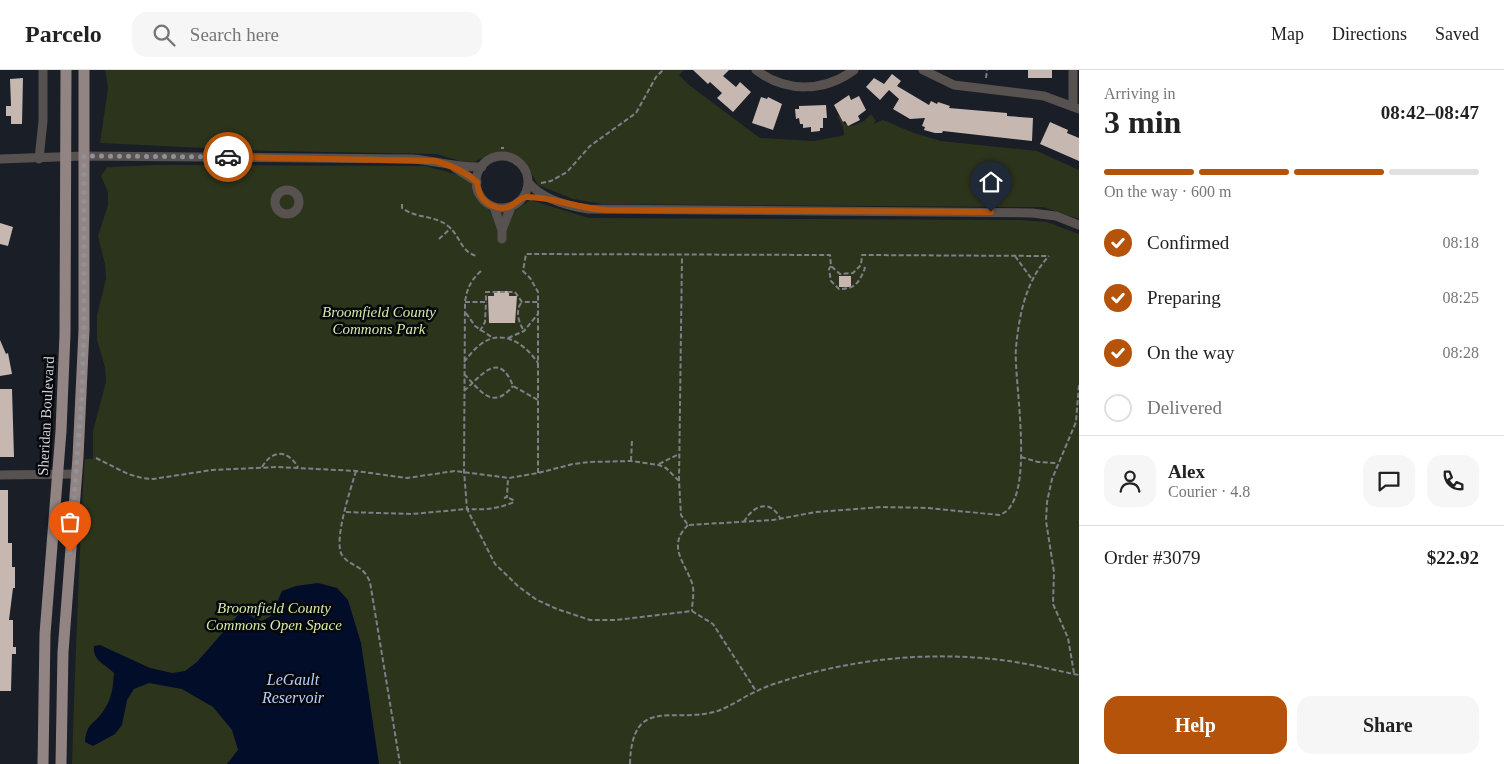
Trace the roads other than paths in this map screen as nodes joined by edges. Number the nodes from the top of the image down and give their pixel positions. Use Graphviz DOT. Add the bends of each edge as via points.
graph roads {
  1 [pos="43,70"];
  2 [pos="66,70"];
  3 [pos="84,70"];
  4 [pos="756,70"];
  5 [pos="854,70"];
  6 [pos="923,70"];
  7 [pos="1073,70"];
  8 [pos="1076,108"];
  9 [pos="84,156"];
  10 [pos="66,157"];
  11 [pos="0,159"];
  12 [pos="39,159"];
  13 [pos="451,165"];
  14 [pos="482,167"];
  15 [pos="477,182"];
  16 [pos="528,182"];
  17 [pos="523,197"];
  18 [pos="555,200"];
  19 [pos="494,207"];
  20 [pos="511,207"];
  21 [pos="1079,225"];
  22 [pos="0,474"];
  23 [pos="58,474"];
  24 [pos="76,474"];
  25 [pos="43,764"];
  26 [pos="62,764"];
  1 -- 12 [label="street"];
  2 -- 10 [label="main road, Sheridan Boulevard"];
  3 -- 9 [label="main road"];
  4 -- 5 [label="street" via="784,85 810,88 834,82"];
  6 -- 8 [label="street" via="954,85 1044,96"];
  7 -- 8 [label="street"];
  9 -- 10 [label="street"];
  9 -- 13 [label="street" via="414,159"];
  9 -- 24 [label="main road" via="84,330"];
  10 -- 12 [label="street"];
  10 -- 23 [label="main road, Sheridan Boulevard" via="65,334"];
  11 -- 12 [label="street"];
  13 -- 14 [label="street"];
  13 -- 15 [label="street"];
  14 -- 15 [label="street"];
  14 -- 16 [label="street" via="492,159 508,157 522,165"];
  15 -- 19 [label="street" via="480,195"];
  16 -- 17 [label="street"];
  16 -- 18 [label="street" via="538,192"];
  17 -- 18 [label="street"];
  17 -- 20 [label="street"];
  18 -- 21 [label="street" via="584,209 606,210 1032,212 1056,216"];
  19 -- 20 [label="street"];
  19 -- 20 [label="street" via="502,234"];
  22 -- 23 [label="street"];
  23 -- 24 [label="street"];
  23 -- 25 [label="main road, Sheridan Boulevard" via="45,634"];
  24 -- 26 [label="main road" via="63,652"];
}
